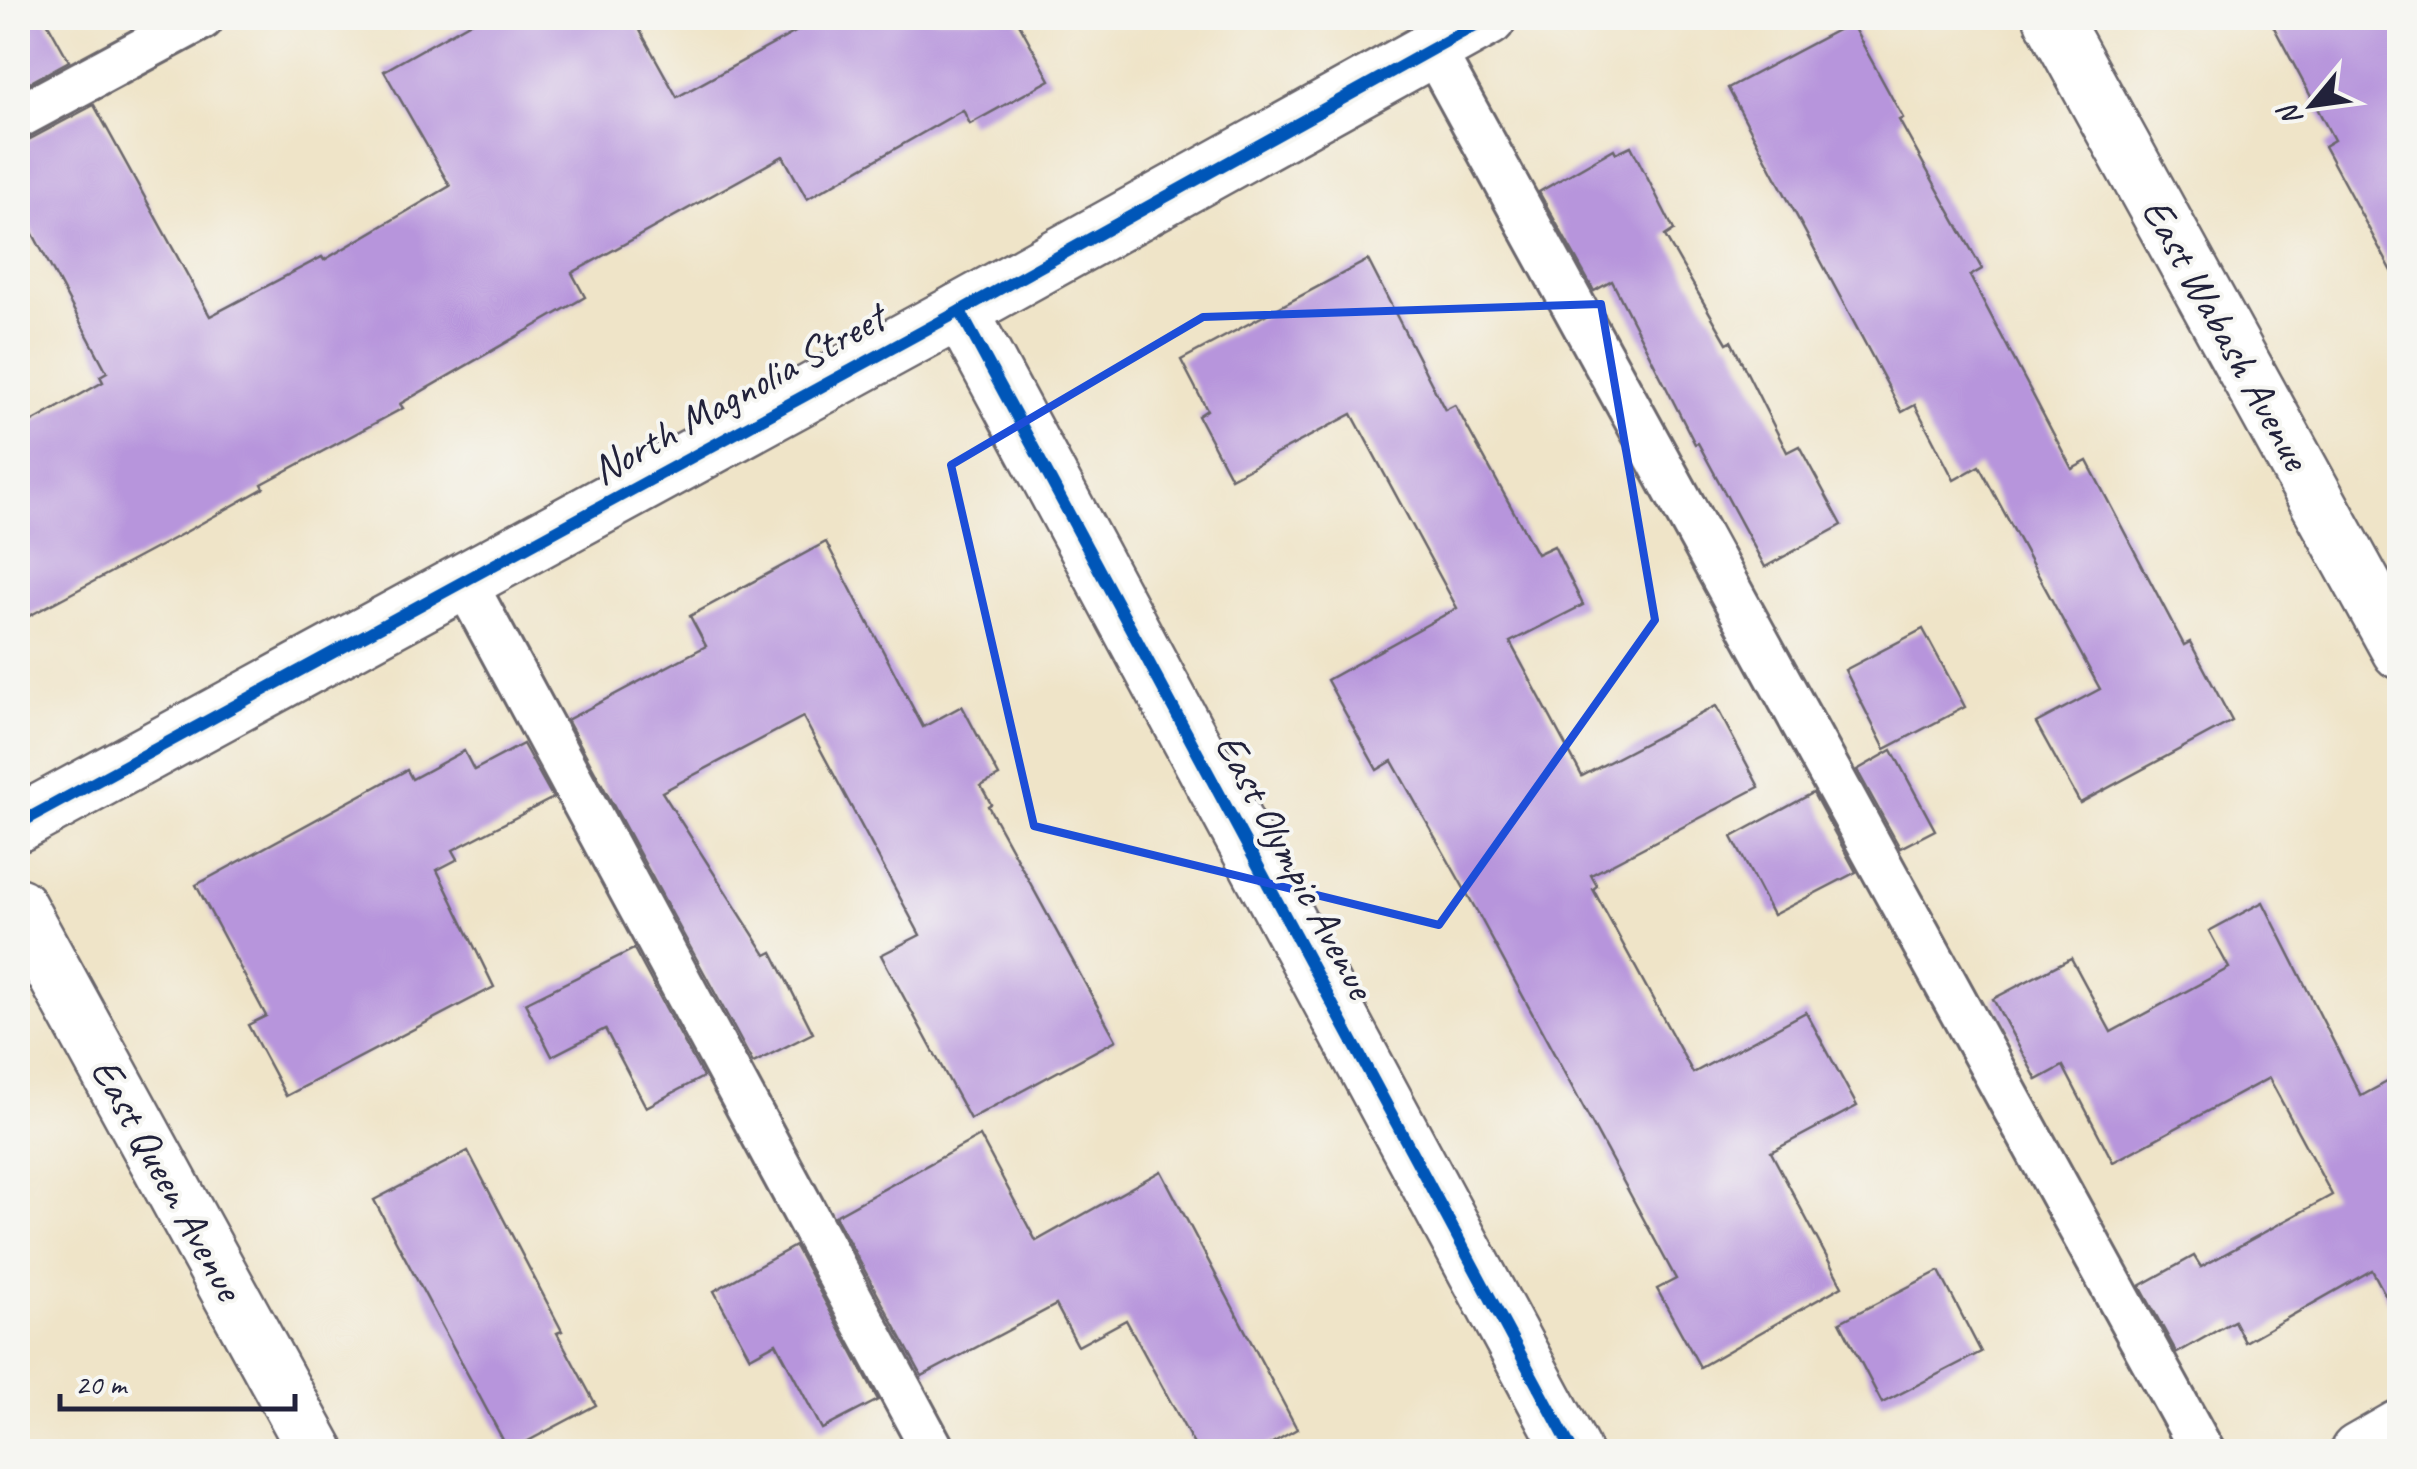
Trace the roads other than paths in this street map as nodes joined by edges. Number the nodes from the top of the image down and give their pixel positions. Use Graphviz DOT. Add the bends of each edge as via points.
graph roads {
  1 [pos="202,18"];
  2 [pos="1488,18"];
  3 [pos="2052,18"];
  4 [pos="1432,48"];
  5 [pos="18,116"];
  6 [pos="960,311"];
  7 [pos="464,581"];
  8 [pos="2400,651"];
  9 [pos="18,824"];
  10 [pos="18,906"];
  11 [pos="2400,1428"];
  12 [pos="317,1452"];
  13 [pos="934,1452"];
  14 [pos="1573,1452"];
  15 [pos="2203,1452"];
  16 [pos="2358,1452"];
  1 -- 5 [label="lane"];
  2 -- 4 [label="street, North Magnolia Street"];
  3 -- 8 [label="street, East Wabash Avenue"];
  4 -- 6 [label="street, North Magnolia Street"];
  4 -- 15 [label="lane"];
  6 -- 7 [label="street, North Magnolia Street"];
  6 -- 14 [label="street, East Olympic Avenue"];
  7 -- 9 [label="street, North Magnolia Street"];
  7 -- 13 [label="lane"];
  10 -- 12 [label="street, East Queen Avenue"];
  11 -- 16 [label="street"];
}
